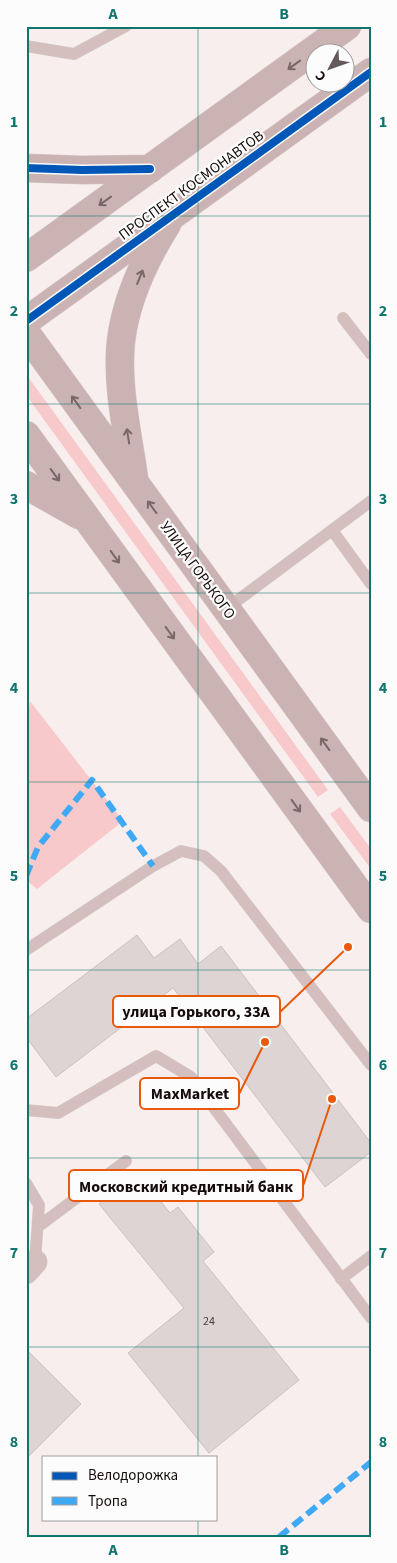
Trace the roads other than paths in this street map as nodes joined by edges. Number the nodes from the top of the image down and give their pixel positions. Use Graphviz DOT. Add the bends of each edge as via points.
graph roads {
  1 [pos="126,26"];
  2 [pos="347,26"];
  3 [pos="26,46"];
  4 [pos="371,72"];
  5 [pos="26,168"];
  6 [pos="150,169"];
  7 [pos="173,215"];
  8 [pos="26,258"];
  9 [pos="343,318"];
  10 [pos="26,321"];
  11 [pos="26,333"];
  12 [pos="371,354"];
  13 [pos="26,435"];
  14 [pos="135,484"];
  15 [pos="26,486"];
  16 [pos="371,501"];
  17 [pos="88,520"];
  18 [pos="332,530"];
  19 [pos="371,584"];
  20 [pos="226,609"];
  21 [pos="371,808"];
  22 [pos="371,909"];
  23 [pos="26,950"];
  24 [pos="371,1065"];
  25 [pos="26,1110"];
  26 [pos="126,1161"];
  27 [pos="26,1183"];
  28 [pos="39,1226"];
  29 [pos="371,1256"];
  30 [pos="31,1267"];
  31 [pos="341,1279"];
  32 [pos="371,1318"];
  1 -- 3 [label="lane" via="74,54"];
  2 -- 6 [label="main road, one-way"];
  4 -- 7 [label="main road, ПРОСПЕКТ КОСМОНАВТОВ"];
  5 -- 6 [label="main road"];
  6 -- 8 [label="main road, one-way"];
  7 -- 10 [label="main road, ПРОСПЕКТ КОСМОНАВТОВ"];
  14 -- 7 [label="main road, one-way" via="124,410 121,342 137,282 152,248"];
  9 -- 12 [label="lane"];
  14 -- 11 [label="main road, УЛИЦА ГОРЬКОГО, one-way"];
  13 -- 17 [label="main road, one-way"];
  20 -- 14 [label="main road, УЛИЦА ГОРЬКОГО, one-way"];
  15 -- 17 [label="main road"];
  16 -- 18 [label="lane"];
  17 -- 22 [label="main road, one-way"];
  18 -- 19 [label="lane"];
  18 -- 20 [label="lane"];
  21 -- 20 [label="main road, УЛИЦА ГОРЬКОГО, one-way"];
  23 -- 24 [label="lane" via="181,851 204,856 221,871"];
  25 -- 31 [label="lane" via="58,1113 156,1056 191,1077"];
  26 -- 28 [label="lane"];
  27 -- 28 [label="lane" via="40,1205"];
  28 -- 30 [label="lane"];
  29 -- 31 [label="lane"];
  31 -- 32 [label="lane"];
}
